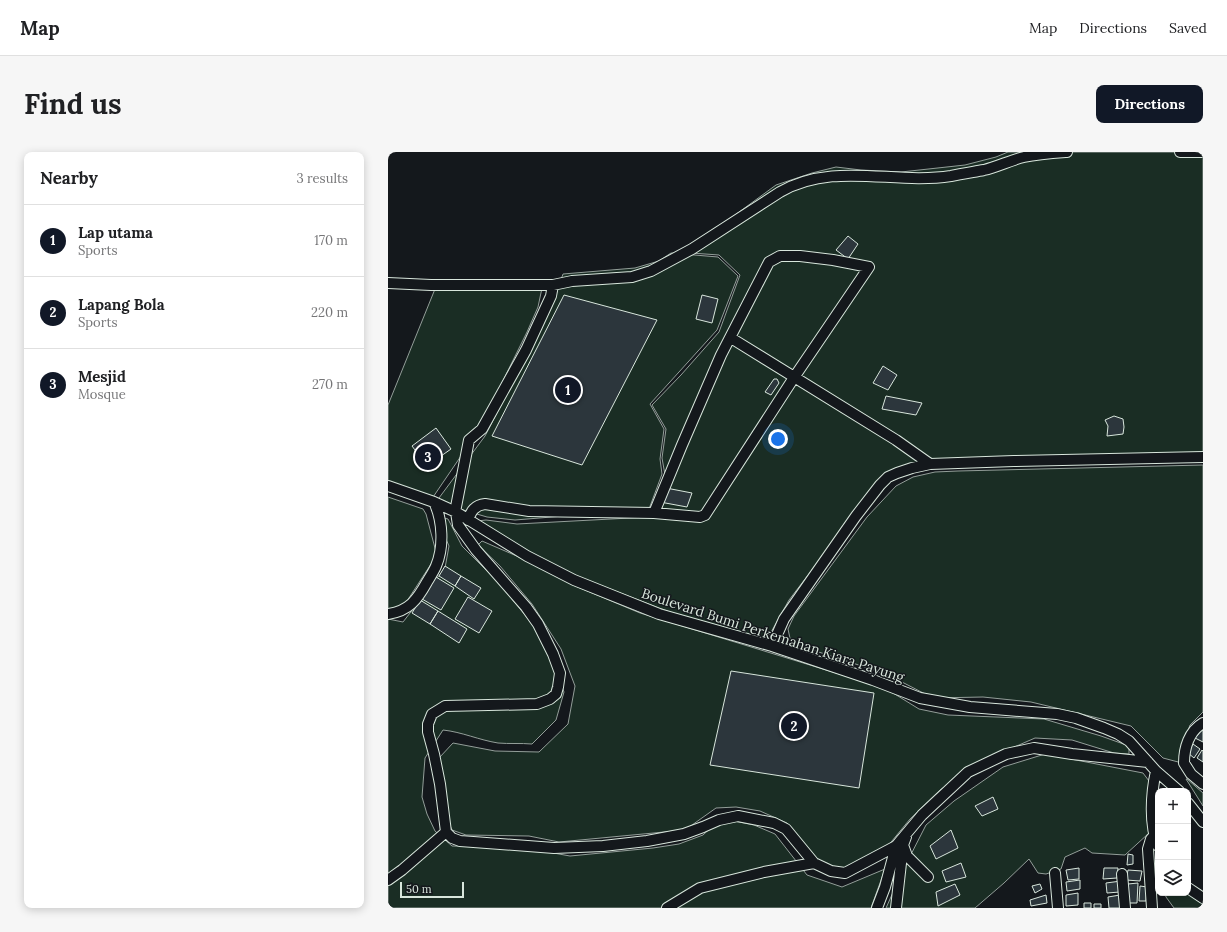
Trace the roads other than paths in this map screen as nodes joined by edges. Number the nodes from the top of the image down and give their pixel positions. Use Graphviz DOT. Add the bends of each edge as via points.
graph roads {
  1 [pos="1067,152"];
  2 [pos="1180,152"];
  3 [pos="1203,152"];
  4 [pos="388,283"];
  5 [pos="553,285"];
  6 [pos="731,338"];
  7 [pos="795,376"];
  8 [pos="1203,457"];
  9 [pos="930,464"];
  10 [pos="388,486"];
  11 [pos="434,502"];
  12 [pos="455,512"];
  13 [pos="654,512"];
  14 [pos="468,520"];
  15 [pos="388,614"];
  16 [pos="772,646"];
  17 [pos="1203,722"];
  18 [pos="1148,762"];
  19 [pos="1156,771"];
  20 [pos="1203,784"];
  21 [pos="1176,788"];
  22 [pos="1191,807"];
  23 [pos="1203,822"];
  24 [pos="446,832"];
  25 [pos="1155,832"];
  26 [pos="1155,841"];
  27 [pos="900,846"];
  28 [pos="814,863"];
  29 [pos="1055,873"];
  30 [pos="1122,874"];
  31 [pos="928,877"];
  32 [pos="388,880"];
  33 [pos="1191,890"];
  34 [pos="1203,898"];
  35 [pos="667,908"];
  36 [pos="877,908"];
  37 [pos="896,908"];
  38 [pos="1058,908"];
  39 [pos="1125,908"];
  40 [pos="1152,908"];
  1 -- 5 [label="street" via="1025,157 984,170 933,178 822,176 790,186 692,249 651,271 632,277 572,281"];
  2 -- 3 [label="street"];
  4 -- 5 [label="street" via="438,286"];
  5 -- 12 [label="street" via="551,296 526,350 482,430 469,440"];
  6 -- 7 [label="street"];
  6 -- 7 [label="street" via="769,262 780,256 833,260 869,267"];
  6 -- 13 [label="street" via="721,355"];
  7 -- 9 [label="street"];
  7 -- 13 [label="street" via="705,515 700,517"];
  8 -- 9 [label="street"];
  9 -- 16 [label="street" via="897,473 880,484 784,619"];
  10 -- 11 [label="street, Boulevard Bumi Perkemahan Kiara Payung"];
  11 -- 12 [label="street, Boulevard Bumi Perkemahan Kiara Payung"];
  11 -- 15 [label="street" via="442,530 436,565 421,593 411,605 398,613"];
  12 -- 14 [label="street, Boulevard Bumi Perkemahan Kiara Payung"];
  12 -- 24 [label="street" via="458,525 476,550 538,624 560,673 556,694 537,704 445,706 432,714 428,732 440,784"];
  13 -- 14 [label="street" via="529,511 485,504 472,511"];
  14 -- 16 [label="street, Boulevard Bumi Perkemahan Kiara Payung" via="527,556 574,580 659,614"];
  16 -- 18 [label="street, Boulevard Bumi Perkemahan Kiara Payung" via="920,698 970,707 1057,714 1076,718 1118,734"];
  17 -- 20 [label="street" via="1192,733 1186,746 1184,763 1191,774"];
  18 -- 19 [label="street, Boulevard Bumi Perkemahan Kiara Payung"];
  18 -- 27 [label="street" via="1034,748 1006,754 968,772 922,815"];
  19 -- 21 [label="street, Boulevard Bumi Perkemahan Kiara Payung"];
  19 -- 25 [label="street" via="1152,807"];
  22 -- 23 [label="street"];
  24 -- 28 [label="street" via="460,842 578,848 647,841 684,834 718,820 738,816 774,823 786,829"];
  24 -- 32 [label="street"];
  26 -- 40 [label="street" via="1151,840 1148,849"];
  27 -- 28 [label="street" via="845,873 831,871"];
  27 -- 31 [label="street"];
  27 -- 36 [label="street"];
  27 -- 37 [label="street"];
  28 -- 35 [label="street" via="758,873 700,888"];
  29 -- 38 [label="street"];
  30 -- 39 [label="street"];
  33 -- 34 [label="street"];
}
